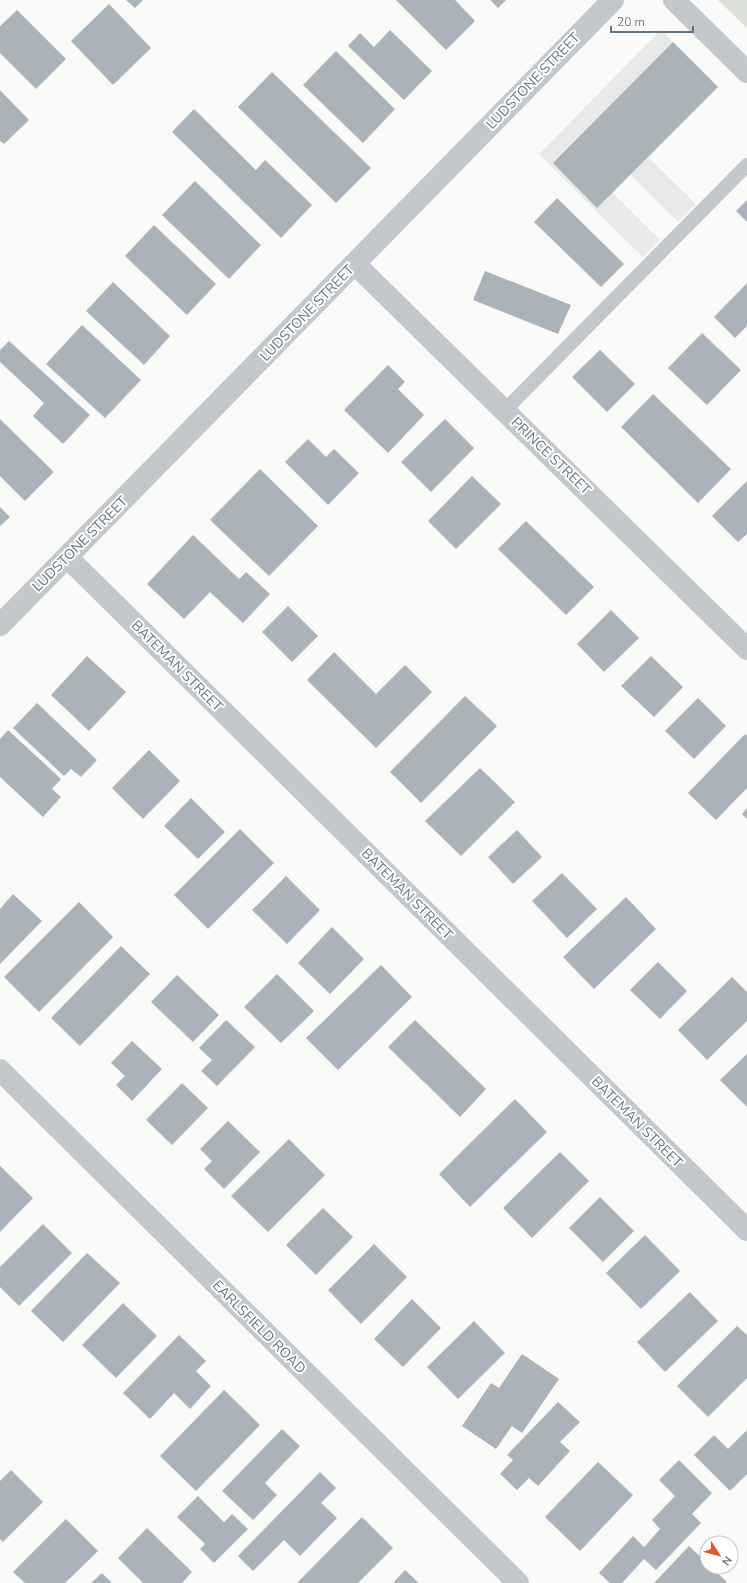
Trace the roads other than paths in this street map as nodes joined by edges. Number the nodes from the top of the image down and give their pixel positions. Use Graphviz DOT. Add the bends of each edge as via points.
graph roads {
  1 [pos="613,0"];
  2 [pos="674,0"];
  3 [pos="747,72"];
  4 [pos="747,165"];
  5 [pos="355,264"];
  6 [pos="504,411"];
  7 [pos="67,558"];
  8 [pos="0,625"];
  9 [pos="747,649"];
  10 [pos="0,1070"];
  11 [pos="747,1230"];
  12 [pos="518,1583"];
  1 -- 5 [label="street, LUDSTONE STREET"];
  2 -- 3 [label="street"];
  4 -- 6 [label="lane"];
  5 -- 6 [label="street, PRINCE STREET"];
  5 -- 7 [label="street, LUDSTONE STREET"];
  6 -- 9 [label="street, PRINCE STREET"];
  7 -- 8 [label="street, LUDSTONE STREET"];
  7 -- 11 [label="street, BATEMAN STREET"];
  10 -- 12 [label="street, EARLSFIELD ROAD"];
}
